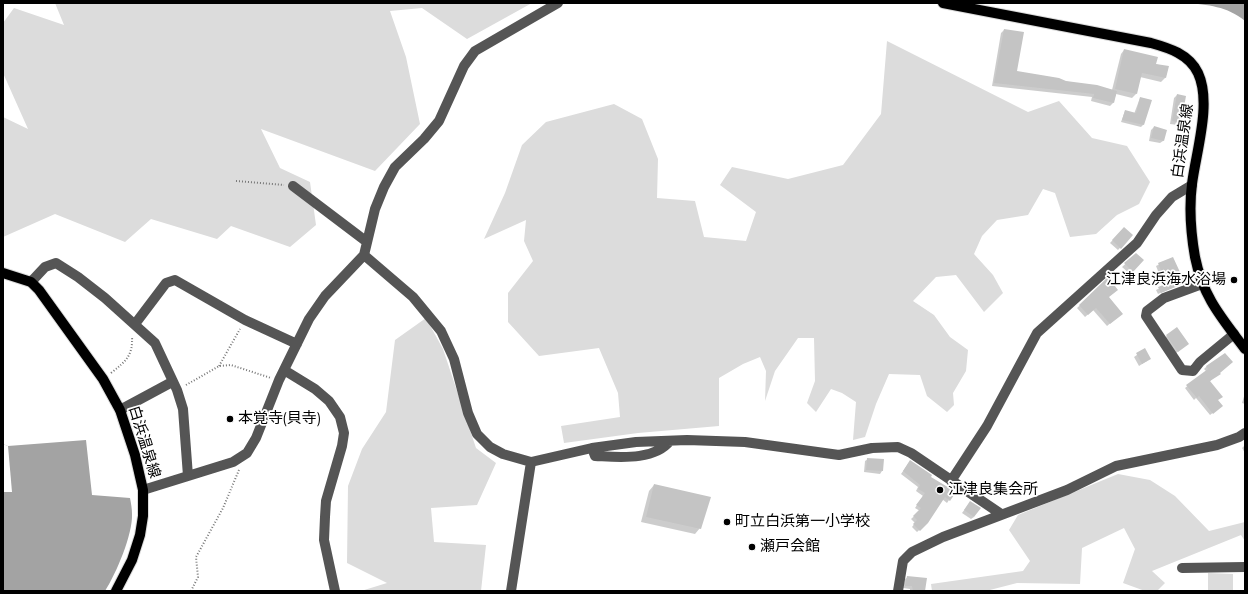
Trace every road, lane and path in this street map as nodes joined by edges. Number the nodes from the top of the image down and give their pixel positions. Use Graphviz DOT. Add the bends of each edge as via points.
graph roads {
  1 [pos="558,3"];
  2 [pos="943,3"];
  3 [pos="236,181"];
  4 [pos="1192,185"];
  5 [pos="293,186"];
  6 [pos="367,242"];
  7 [pos="364,255"];
  8 [pos="3,273"];
  9 [pos="31,282"];
  10 [pos="1202,284"];
  11 [pos="245,320"];
  12 [pos="136,324"];
  13 [pos="1234,334"];
  14 [pos="297,344"];
  15 [pos="1245,349"];
  16 [pos="219,366"];
  17 [pos="284,370"];
  18 [pos="103,379"];
  19 [pos="279,380"];
  20 [pos="175,386"];
  21 [pos="120,410"];
  22 [pos="1245,433"];
  23 [pos="246,453"];
  24 [pos="531,462"];
  25 [pos="188,476"];
  26 [pos="951,480"];
  27 [pos="142,490"];
  28 [pos="1001,514"];
  29 [pos="1245,567"];
  30 [pos="1182,568"];
  31 [pos="116,591"];
  32 [pos="191,591"];
  33 [pos="335,591"];
  34 [pos="512,591"];
  35 [pos="898,591"];
  1 -- 6 [label="street" via="475,51 464,66 439,121 395,167 375,209"];
  2 -- 4 [label="main road, 白浜温泉線" via="1151,43 1185,56 1198,73 1204,97"];
  3 -- 5 [label="path"];
  4 -- 10 [label="main road, 白浜温泉線" via="1191,214 1195,255"];
  4 -- 26 [label="street" via="1172,197 1136,243 1037,333 987,426"];
  5 -- 6 [label="street"];
  6 -- 7 [label="street"];
  7 -- 14 [label="street" via="325,296 309,319"];
  7 -- 24 [label="street" via="413,297 441,331 454,359 468,413 477,434 490,447 503,454"];
  8 -- 9 [label="main road"];
  9 -- 12 [label="street" via="45,267 56,263 78,277"];
  9 -- 18 [label="main road, 白浜温泉線"];
  10 -- 13 [label="main road, 白浜温泉線" via="1214,309"];
  10 -- 13 [label="street" via="1164,298 1147,311 1146,316 1182,370 1193,371"];
  11 -- 12 [label="street" via="175,280 166,283"];
  11 -- 14 [label="street"];
  11 -- 16 [label="path"];
  12 -- 18 [label="path" via="131,329 132,349 129,355"];
  12 -- 20 [label="street" via="155,343"];
  13 -- 15 [label="main road, 白浜温泉線"];
  14 -- 17 [label="street"];
  16 -- 19 [label="path" via="231,364"];
  16 -- 20 [label="path"];
  17 -- 19 [label="street"];
  17 -- 33 [label="street" via="315,388 329,401 340,417 344,434 324,517 324,540"];
  18 -- 21 [label="main road, 白浜温泉線"];
  19 -- 23 [label="street" via="256,438"];
  20 -- 21 [label="street"];
  20 -- 25 [label="street" via="183,409"];
  21 -- 27 [label="main road, 白浜温泉線" via="135,455"];
  22 -- 28 [label="street" via="1217,445 1116,466 1067,490"];
  23 -- 25 [label="street" via="233,462"];
  23 -- 32 [label="path" via="223,508 196,557 198,577"];
  24 -- 26 [label="street" via="592,448 636,442 744,442 839,455 872,448 898,447 912,453"];
  24 -- 34 [label="street"];
  25 -- 27 [label="street"];
  26 -- 28 [label="street"];
  27 -- 31 [label="main road, 白浜温泉線" via="143,516 140,535 132,560"];
  28 -- 35 [label="street" via="912,552 903,561"];
  29 -- 30 [label="street"];
}
